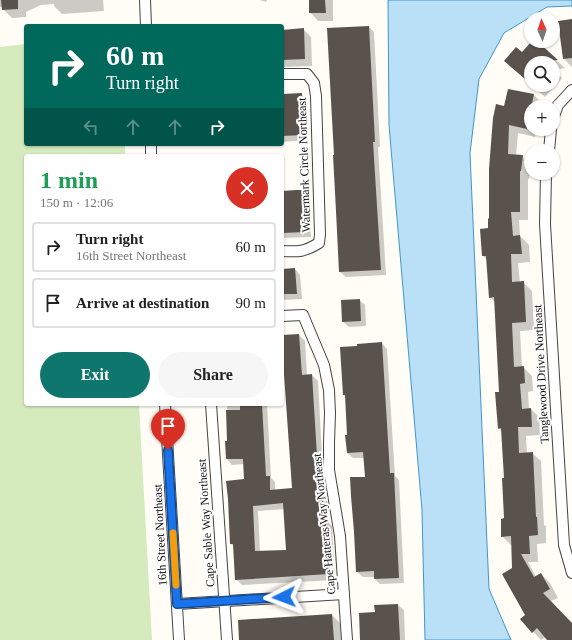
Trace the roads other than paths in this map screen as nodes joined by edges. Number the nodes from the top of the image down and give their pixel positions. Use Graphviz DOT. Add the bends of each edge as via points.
graph roads {
  1 [pos="145,0"];
  2 [pos="146,24"];
  3 [pos="284,74"];
  4 [pos="572,90"];
  5 [pos="560,103"];
  6 [pos="546,180"];
  7 [pos="284,251"];
  8 [pos="284,316"];
  9 [pos="165,406"];
  10 [pos="211,406"];
  11 [pos="572,573"];
  12 [pos="344,594"];
  13 [pos="224,601"];
  14 [pos="177,604"];
  15 [pos="179,640"];
  16 [pos="227,640"];
  17 [pos="347,640"];
  1 -- 2 [label="street"];
  3 -- 7 [label="street, Watermark Circle Northeast" via="307,74 314,83 320,234 319,243 307,250"];
  4 -- 5 [label="street"];
  6 -- 11 [label="street, Tanglewood Drive Northeast" via="545,224 564,545"];
  8 -- 12 [label="street, Cape Hatteras Way Northeast" via="303,315 324,365 329,390 329,470 340,536"];
  9 -- 14 [label="street, 16th Street Northeast"];
  10 -- 13 [label="street, Cape Sable Way Northeast"];
  12 -- 13 [label="street"];
  12 -- 17 [label="street, Cape Hatteras Way Northeast"];
  13 -- 14 [label="street"];
  13 -- 16 [label="street, Cape Sable Way Northeast"];
  14 -- 15 [label="street, 16th Street Northeast"];
}
